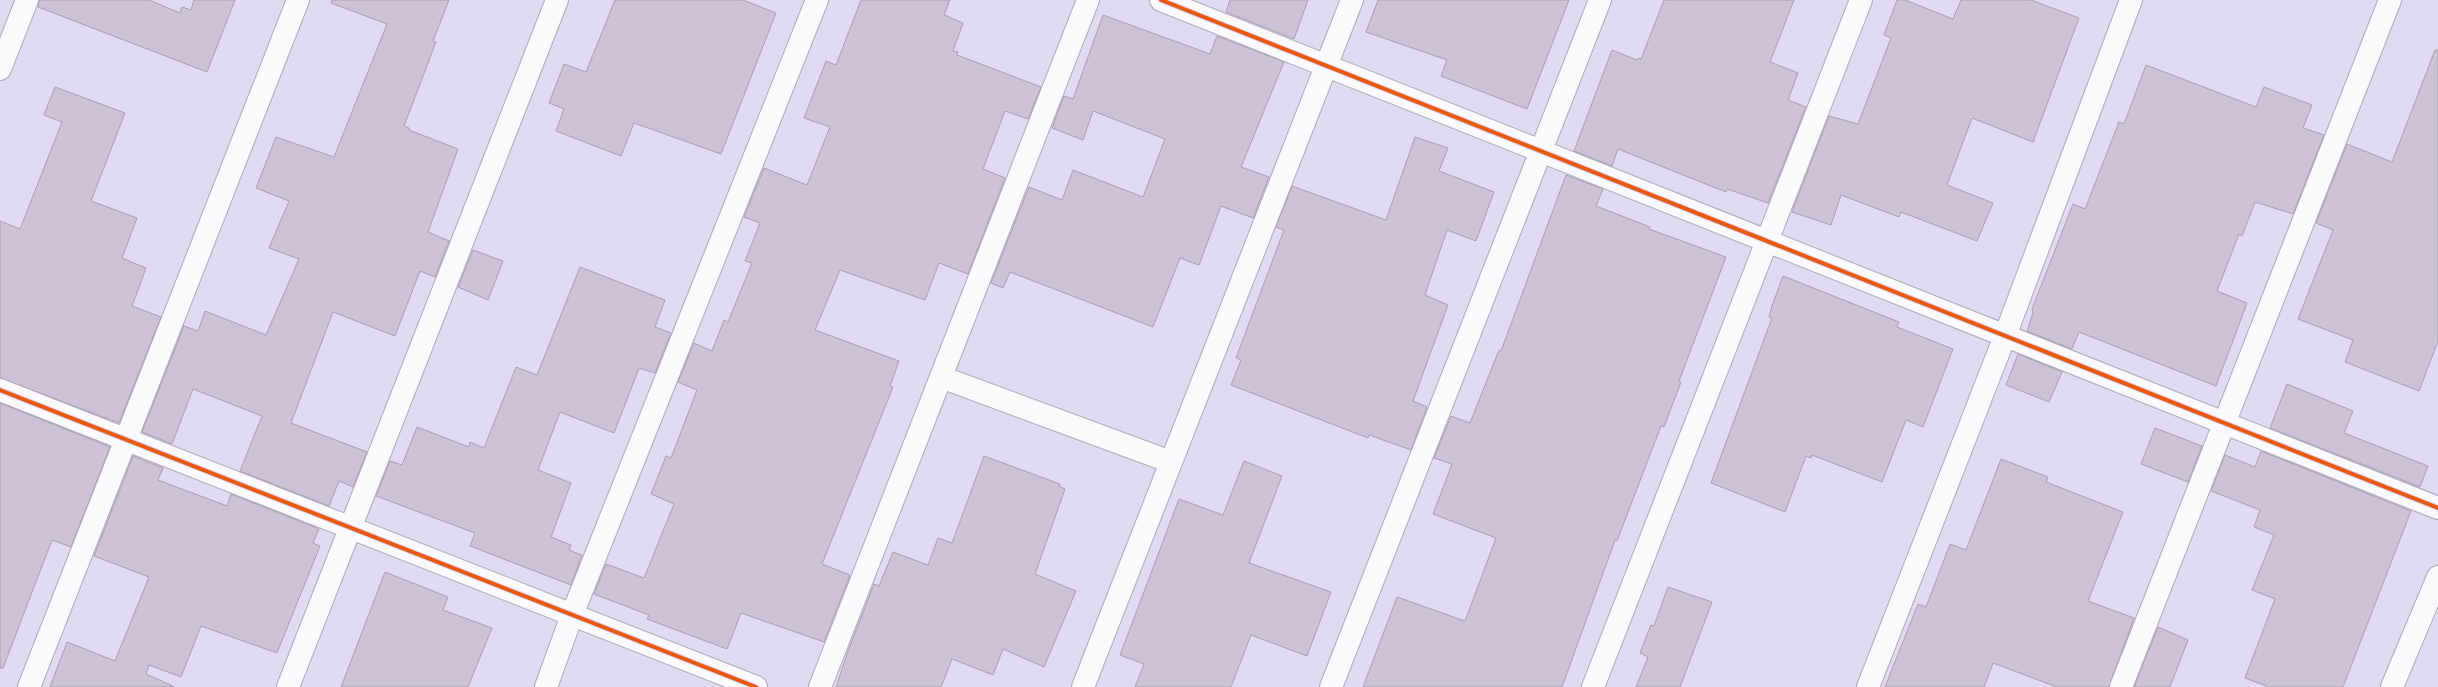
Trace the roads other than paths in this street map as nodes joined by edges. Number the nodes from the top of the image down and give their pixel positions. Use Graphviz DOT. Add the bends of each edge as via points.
graph roads {
  1 [pos="27,0"];
  2 [pos="298,0"];
  3 [pos="557,0"];
  4 [pos="817,0"];
  5 [pos="1088,0"];
  6 [pos="1161,0"];
  7 [pos="1352,0"];
  8 [pos="1600,0"];
  9 [pos="1861,0"];
  10 [pos="2131,0"];
  11 [pos="2390,0"];
  12 [pos="1326,66"];
  13 [pos="0,69"];
  14 [pos="1540,151"];
  15 [pos="1767,241"];
  16 [pos="2005,336"];
  17 [pos="941,377"];
  18 [pos="0,390"];
  19 [pos="2224,423"];
  20 [pos="126,439"];
  21 [pos="1171,462"];
  22 [pos="2438,508"];
  23 [pos="351,528"];
  24 [pos="2438,577"];
  25 [pos="572,615"];
  26 [pos="29,687"];
  27 [pos="288,687"];
  28 [pos="546,687"];
  29 [pos="756,687"];
  30 [pos="820,687"];
  31 [pos="1083,687"];
  32 [pos="1331,687"];
  33 [pos="1593,687"];
  34 [pos="1868,687"];
  35 [pos="2121,687"];
  36 [pos="2392,687"];
  1 -- 13 [label="street"];
  2 -- 20 [label="street"];
  3 -- 23 [label="street"];
  4 -- 25 [label="street"];
  5 -- 17 [label="street"];
  6 -- 12 [label="street"];
  7 -- 12 [label="street"];
  8 -- 14 [label="street"];
  9 -- 15 [label="street"];
  10 -- 16 [label="street"];
  11 -- 19 [label="street"];
  12 -- 14 [label="street"];
  12 -- 21 [label="street"];
  14 -- 15 [label="street"];
  14 -- 32 [label="street"];
  15 -- 16 [label="street"];
  15 -- 33 [label="street"];
  16 -- 19 [label="street"];
  16 -- 34 [label="street"];
  17 -- 21 [label="street"];
  17 -- 30 [label="street"];
  18 -- 20 [label="street"];
  19 -- 22 [label="street"];
  19 -- 35 [label="street"];
  20 -- 23 [label="street"];
  20 -- 26 [label="street"];
  21 -- 31 [label="street"];
  23 -- 25 [label="street"];
  23 -- 27 [label="street"];
  24 -- 36 [label="street"];
  25 -- 28 [label="street"];
  25 -- 29 [label="street"];
}
